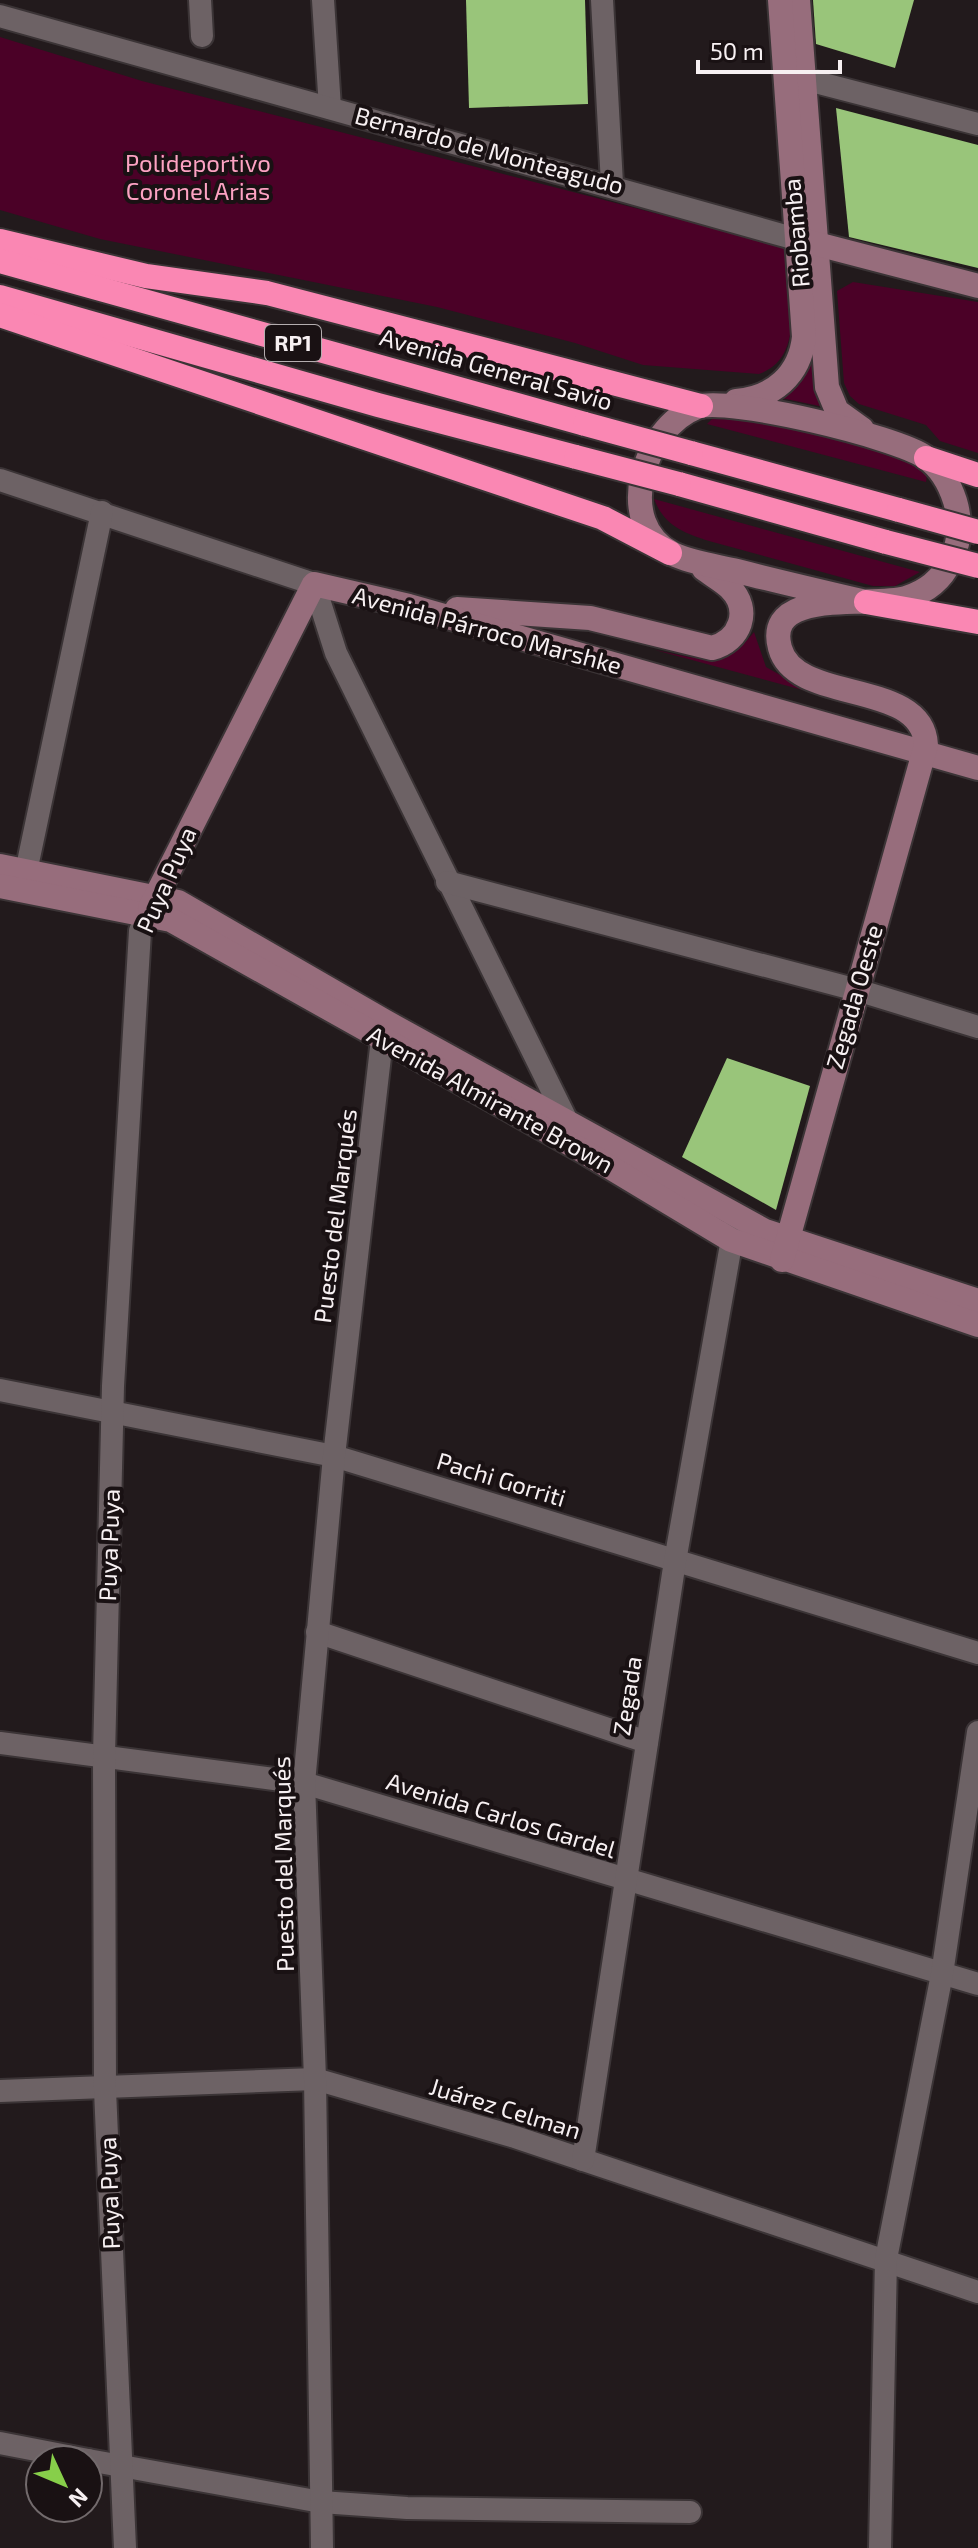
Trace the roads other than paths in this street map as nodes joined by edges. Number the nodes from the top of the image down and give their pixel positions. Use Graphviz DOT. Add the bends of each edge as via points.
graph roads {
  1 [pos="200,0"];
  2 [pos="312,0"];
  3 [pos="323,0"];
  4 [pos="602,0"];
  5 [pos="780,0"];
  6 [pos="798,0"];
  7 [pos="0,16"];
  8 [pos="202,36"];
  9 [pos="804,79"];
  10 [pos="324,106"];
  11 [pos="978,124"];
  12 [pos="612,184"];
  13 [pos="0,241"];
  14 [pos="805,241"];
  15 [pos="0,261"];
  16 [pos="978,286"];
  17 [pos="0,297"];
  18 [pos="0,315"];
  19 [pos="705,406"];
  20 [pos="875,437"];
  21 [pos="926,458"];
  22 [pos="978,475"];
  23 [pos="0,480"];
  24 [pos="102,512"];
  25 [pos="978,532"];
  26 [pos="679,556"];
  27 [pos="978,566"];
  28 [pos="314,584"];
  29 [pos="866,602"];
  30 [pos="409,606"];
  31 [pos="978,622"];
  32 [pos="923,755"];
  33 [pos="978,768"];
  34 [pos="0,866"];
  35 [pos="16,882"];
  36 [pos="447,882"];
  37 [pos="151,905"];
  38 [pos="857,990"];
  39 [pos="978,1027"];
  40 [pos="383,1030"];
  41 [pos="566,1121"];
  42 [pos="583,1151"];
  43 [pos="736,1216"];
  44 [pos="731,1240"];
  45 [pos="784,1250"];
  46 [pos="978,1301"];
  47 [pos="978,1325"];
  48 [pos="0,1390"];
  49 [pos="113,1414"];
  50 [pos="334,1456"];
  51 [pos="675,1561"];
  52 [pos="317,1632"];
  53 [pos="978,1653"];
  54 [pos="978,1732"];
  55 [pos="647,1742"];
  56 [pos="0,1743"];
  57 [pos="104,1756"];
  58 [pos="304,1783"];
  59 [pos="625,1880"];
  60 [pos="942,1974"];
  61 [pos="978,1984"];
  62 [pos="315,2079"];
  63 [pos="105,2090"];
  64 [pos="0,2091"];
  65 [pos="583,2160"];
  66 [pos="886,2259"];
  67 [pos="978,2292"];
  68 [pos="0,2443"];
  69 [pos="24,2448"];
  70 [pos="104,2463"];
  71 [pos="122,2467"];
  72 [pos="321,2502"];
  73 [pos="690,2512"];
  74 [pos="125,2548"];
  75 [pos="322,2548"];
  76 [pos="880,2548"];
  1 -- 8 [label="street"];
  2 -- 10 [label="street"];
  3 -- 10 [label="street"];
  4 -- 12 [label="street"];
  5 -- 14 [label="main road, Riobamba"];
  6 -- 9 [label="main road, Riobamba"];
  7 -- 10 [label="street, Bernardo de Monteagudo"];
  9 -- 11 [label="street"];
  9 -- 14 [label="main road, Riobamba"];
  10 -- 12 [label="street, Bernardo de Monteagudo"];
  12 -- 14 [label="street, Bernardo de Monteagudo"];
  13 -- 19 [label="highway" via="146,276 280,296"];
  14 -- 16 [label="main road, Bernardo de Monteagudo"];
  14 -- 19 [label="main road, Riobamba" via="804,337 796,367 766,394"];
  14 -- 20 [label="main road, Riobamba" via="829,395 837,411"];
  15 -- 25 [label="highway, Avenida General Savio / RP1, bridge"];
  17 -- 27 [label="highway, RP1, bridge"];
  18 -- 26 [label="highway" via="603,518"];
  19 -- 20 [label="main road" via="777,414"];
  19 -- 26 [label="main road" via="666,428 648,456 641,480 643,515 656,539"];
  20 -- 21 [label="main road"];
  21 -- 22 [label="highway"];
  21 -- 29 [label="main road" via="948,483 956,504 959,533 952,559 935,582 917,594"];
  23 -- 24 [label="street, Avenida Párroco Marshke"];
  24 -- 28 [label="street, Avenida Párroco Marshke"];
  24 -- 35 [label="street"];
  26 -- 29 [label="main road"];
  26 -- 30 [label="main road" via="729,587 741,606 739,629 722,646 698,647 575,616"];
  28 -- 30 [label="main road, Avenida Párroco Marshke"];
  28 -- 36 [label="street" via="336,653"];
  28 -- 37 [label="main road, Puya Puya"];
  29 -- 31 [label="highway"];
  29 -- 32 [label="main road" via="794,610 781,626 782,654 797,672 913,715 925,735"];
  30 -- 32 [label="main road, Avenida Párroco Marshke"];
  32 -- 33 [label="main road, Avenida Párroco Marshke"];
  32 -- 38 [label="main road, Zegada Oeste"];
  34 -- 35 [label="main road, Avenida Almirante Brown"];
  35 -- 37 [label="main road, Avenida Almirante Brown"];
  36 -- 38 [label="street"];
  36 -- 41 [label="street"];
  37 -- 40 [label="main road, Avenida Almirante Brown" via="178,902"];
  37 -- 49 [label="street, Puya Puya" via="140,931"];
  38 -- 39 [label="street"];
  38 -- 45 [label="main road, Zegada Oeste"];
  40 -- 41 [label="main road, Avenida Almirante Brown"];
  40 -- 42 [label="main road, Avenida Almirante Brown"];
  40 -- 50 [label="street, Puesto del Marqués"];
  41 -- 42 [label="street"];
  41 -- 43 [label="main road, Avenida Almirante Brown"];
  42 -- 44 [label="main road, Avenida Almirante Brown"];
  43 -- 44 [label="street, Zegada"];
  43 -- 45 [label="main road, Avenida Almirante Brown"];
  44 -- 45 [label="main road, Avenida Almirante Brown"];
  44 -- 51 [label="street, Zegada"];
  45 -- 46 [label="main road, Avenida Almirante Brown"];
  45 -- 47 [label="main road, Avenida Almirante Brown"];
  48 -- 49 [label="street, Pachi Gorriti"];
  49 -- 50 [label="street, Pachi Gorriti"];
  49 -- 57 [label="street, Puya Puya"];
  50 -- 51 [label="street, Pachi Gorriti"];
  50 -- 52 [label="street, Puesto del Marqués"];
  51 -- 53 [label="street, Pachi Gorriti"];
  51 -- 55 [label="street, Zegada"];
  52 -- 55 [label="street"];
  52 -- 58 [label="street, Puesto del Marqués"];
  54 -- 60 [label="street"];
  55 -- 59 [label="street, Zegada"];
  56 -- 57 [label="street, Avenida Carlos Gardel"];
  57 -- 58 [label="street, Avenida Carlos Gardel"];
  57 -- 63 [label="street, Puya Puya"];
  58 -- 59 [label="street, Avenida Carlos Gardel"];
  58 -- 62 [label="street, Puesto del Marqués"];
  59 -- 60 [label="street, Avenida Carlos Gardel"];
  59 -- 65 [label="street, Zegada"];
  60 -- 61 [label="street, Avenida Carlos Gardel"];
  60 -- 66 [label="street"];
  62 -- 63 [label="street, Juárez Celman"];
  62 -- 65 [label="street, Juárez Celman"];
  62 -- 72 [label="street, Puesto del Marqués"];
  63 -- 64 [label="street, Juárez Celman"];
  63 -- 71 [label="street, Puya Puya"];
  65 -- 66 [label="street, Juárez Celman"];
  66 -- 67 [label="street, Juárez Celman"];
  66 -- 76 [label="street"];
  68 -- 69 [label="street"];
  70 -- 71 [label="street"];
  71 -- 72 [label="street"];
  71 -- 74 [label="street, Puya Puya"];
  72 -- 73 [label="street"];
  72 -- 75 [label="street, Puesto del Marqués"];
}
